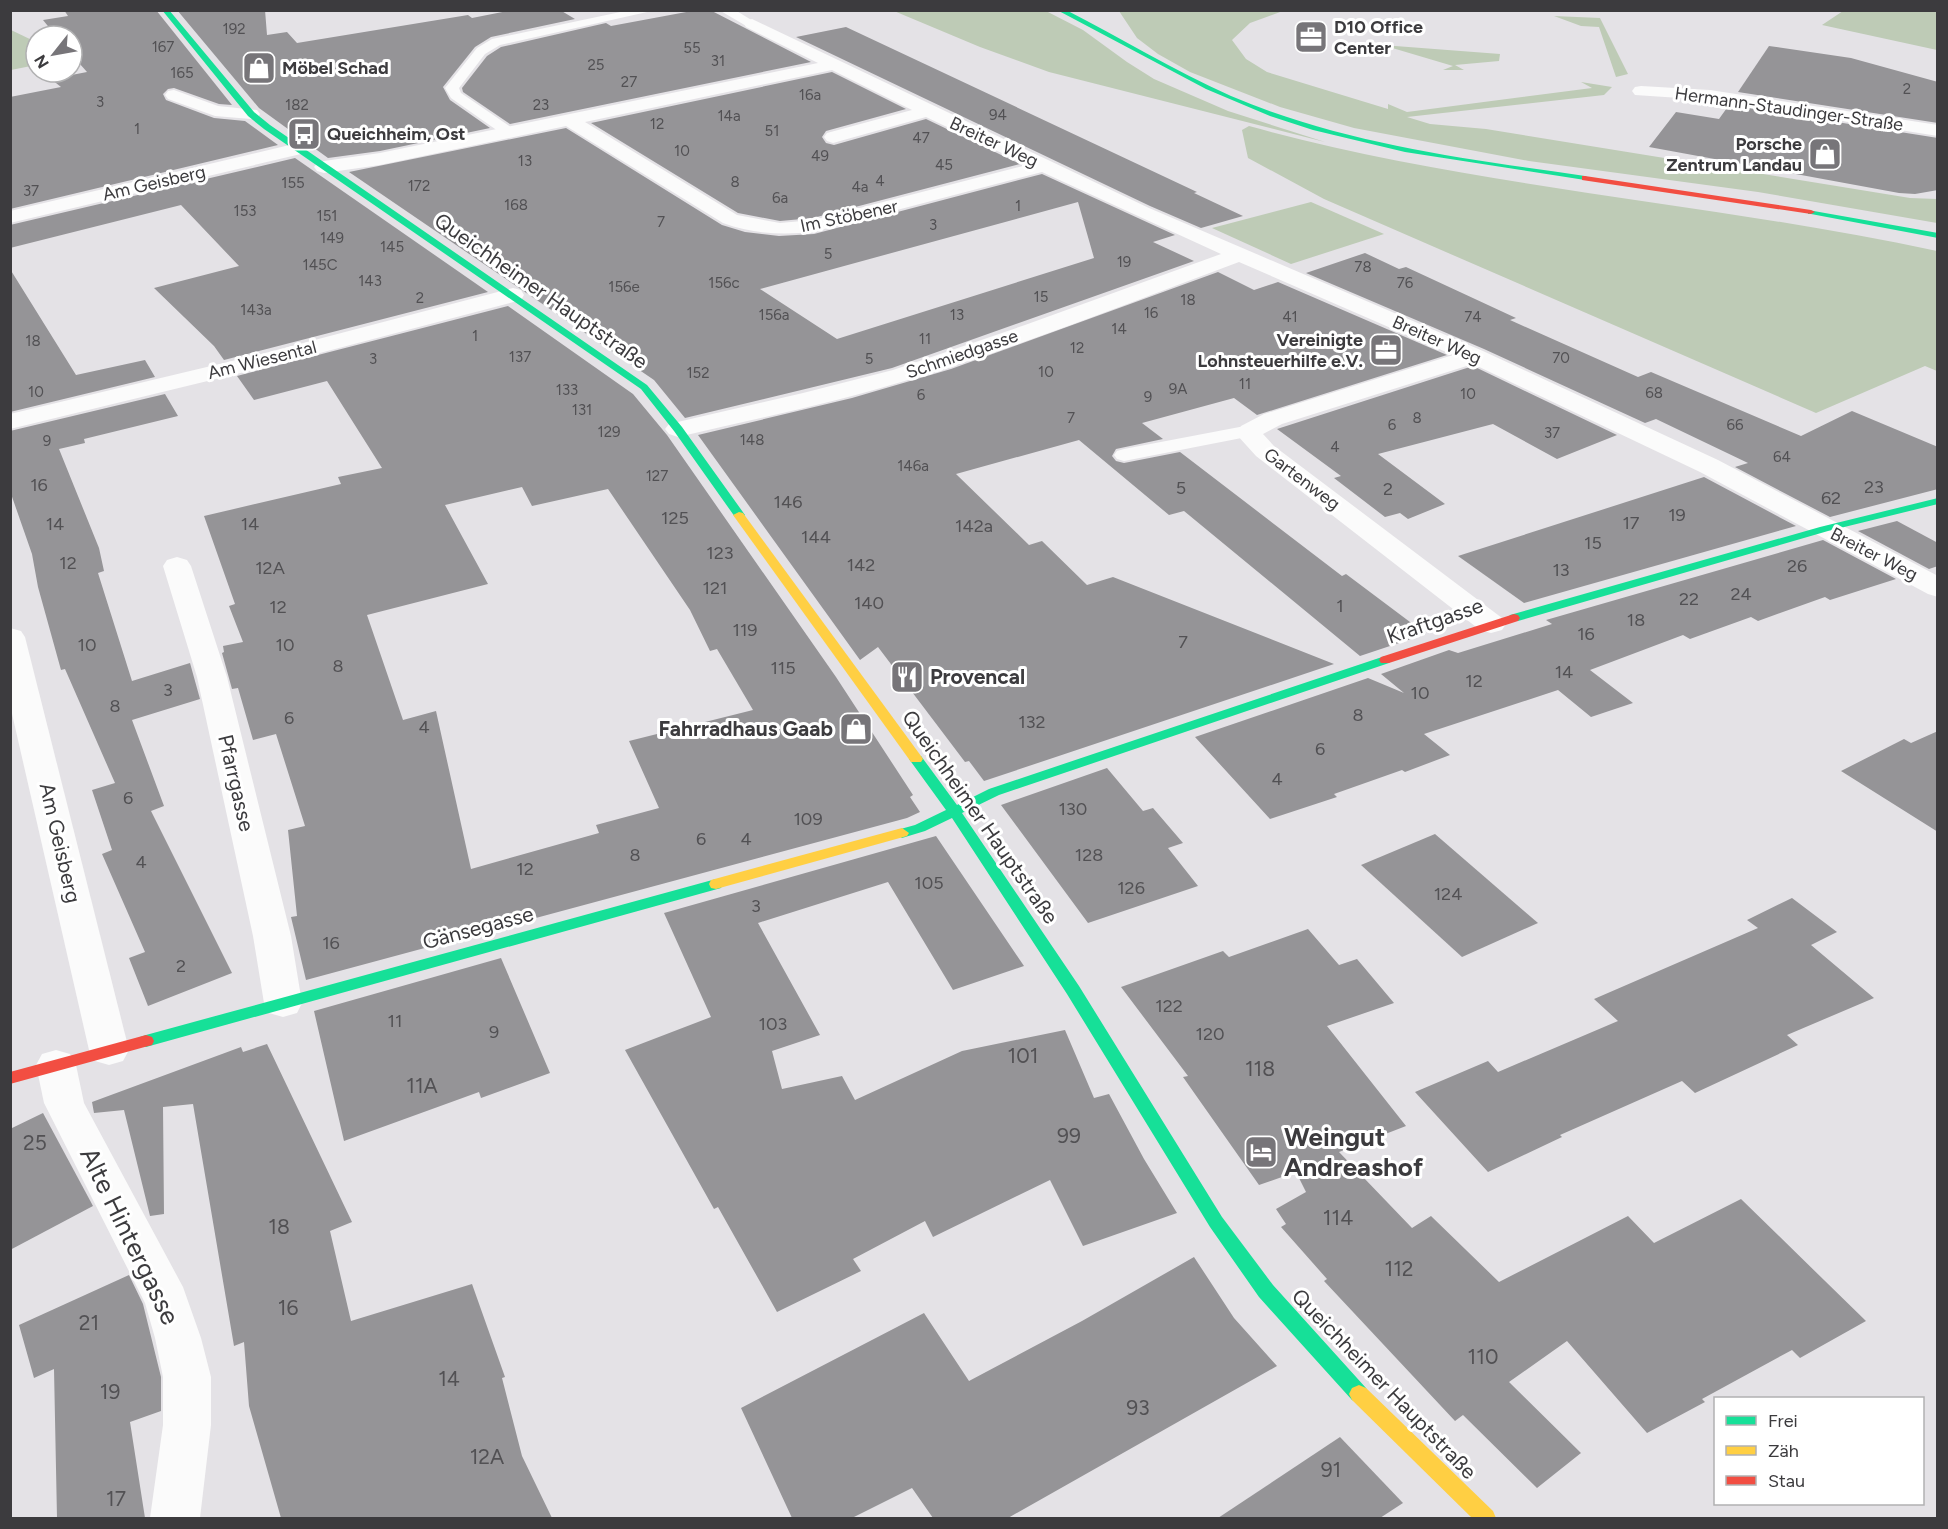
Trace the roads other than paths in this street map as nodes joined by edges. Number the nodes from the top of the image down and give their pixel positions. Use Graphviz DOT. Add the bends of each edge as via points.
graph roads {
  1 [pos="165,10"];
  2 [pos="650,10"];
  3 [pos="725,10"];
  4 [pos="1060,10"];
  5 [pos="1092,10"];
  6 [pos="752,24"];
  7 [pos="1128,44"];
  8 [pos="833,65"];
  9 [pos="1641,91"];
  10 [pos="174,96"];
  11 [pos="928,111"];
  12 [pos="251,114"];
  13 [pos="569,120"];
  14 [pos="1938,131"];
  15 [pos="510,132"];
  16 [pos="833,137"];
  17 [pos="298,149"];
  18 [pos="1044,166"];
  19 [pos="324,167"];
  20 [pos="10,217"];
  21 [pos="1938,236"];
  22 [pos="1240,254"];
  23 [pos="513,295"];
  24 [pos="1475,356"];
  25 [pos="10,422"];
  26 [pos="678,429"];
  27 [pos="1250,431"];
  28 [pos="1125,455"];
  29 [pos="1938,501"];
  30 [pos="1824,529"];
  31 [pos="177,566"];
  32 [pos="1938,588"];
  33 [pos="1491,624"];
  34 [pos="10,637"];
  35 [pos="954,811"];
  36 [pos="284,1003"];
  37 [pos="109,1050"];
  38 [pos="56,1065"];
  39 [pos="10,1078"];
  40 [pos="175,1518"];
  41 [pos="1486,1518"];
  1 -- 12 [label="street, Queichheimer Hauptstraße"];
  2 -- 15 [label="lane" via="507,39 481,51 452,88 456,95"];
  3 -- 6 [label="lane"];
  4 -- 7 [label="street"];
  5 -- 7 [label="street"];
  6 -- 8 [label="street, Breiter Weg"];
  7 -- 21 [label="street" via="1162,66 1222,94 1347,134 1518,169 1739,200"];
  8 -- 11 [label="street, Breiter Weg"];
  8 -- 13 [label="street"];
  9 -- 14 [label="street, Hermann-Staudinger-Straße" via="1710,95"];
  10 -- 12 [label="street" via="215,111"];
  11 -- 16 [label="street, Breiter Weg"];
  11 -- 18 [label="street, Breiter Weg"];
  12 -- 17 [label="street, Queichheimer Hauptstraße"];
  13 -- 15 [label="street"];
  13 -- 18 [label="street, Im Stöbener" via="730,219 780,229 829,223"];
  15 -- 19 [label="street"];
  17 -- 19 [label="street, Queichheimer Hauptstraße"];
  17 -- 20 [label="street, Am Geisberg"];
  18 -- 22 [label="street, Breiter Weg"];
  19 -- 23 [label="street, Queichheimer Hauptstraße"];
  22 -- 24 [label="street, Breiter Weg"];
  22 -- 26 [label="street, Schmiedgasse" via="901,375"];
  23 -- 25 [label="street, Am Wiesental"];
  23 -- 26 [label="street, Queichheimer Hauptstraße" via="636,381"];
  24 -- 27 [label="street, Gartenweg" via="1273,419"];
  24 -- 30 [label="street, Breiter Weg" via="1709,466"];
  26 -- 35 [label="street, Queichheimer Hauptstraße"];
  27 -- 28 [label="lane"];
  27 -- 33 [label="street, Gartenweg" via="1253,441 1265,451"];
  29 -- 30 [label="street, Kraftgasse"];
  30 -- 32 [label="street, Breiter Weg"];
  30 -- 33 [label="street, Kraftgasse"];
  31 -- 36 [label="street, Pfarrgasse" via="212,677"];
  33 -- 35 [label="street, Kraftgasse" via="994,792"];
  34 -- 37 [label="street, Am Geisberg"];
  35 -- 36 [label="street, Gänsegasse" via="909,831"];
  35 -- 41 [label="street, Queichheimer Hauptstraße" via="1073,990 1216,1222 1266,1291 1347,1382"];
  36 -- 37 [label="street, Gänsegasse"];
  37 -- 38 [label="street, Gänsegasse"];
  38 -- 39 [label="street, Gänsegasse"];
  38 -- 40 [label="street, Alte Hintergasse" via="64,1103 167,1301 178,1338 187,1377 187,1425"];
}
